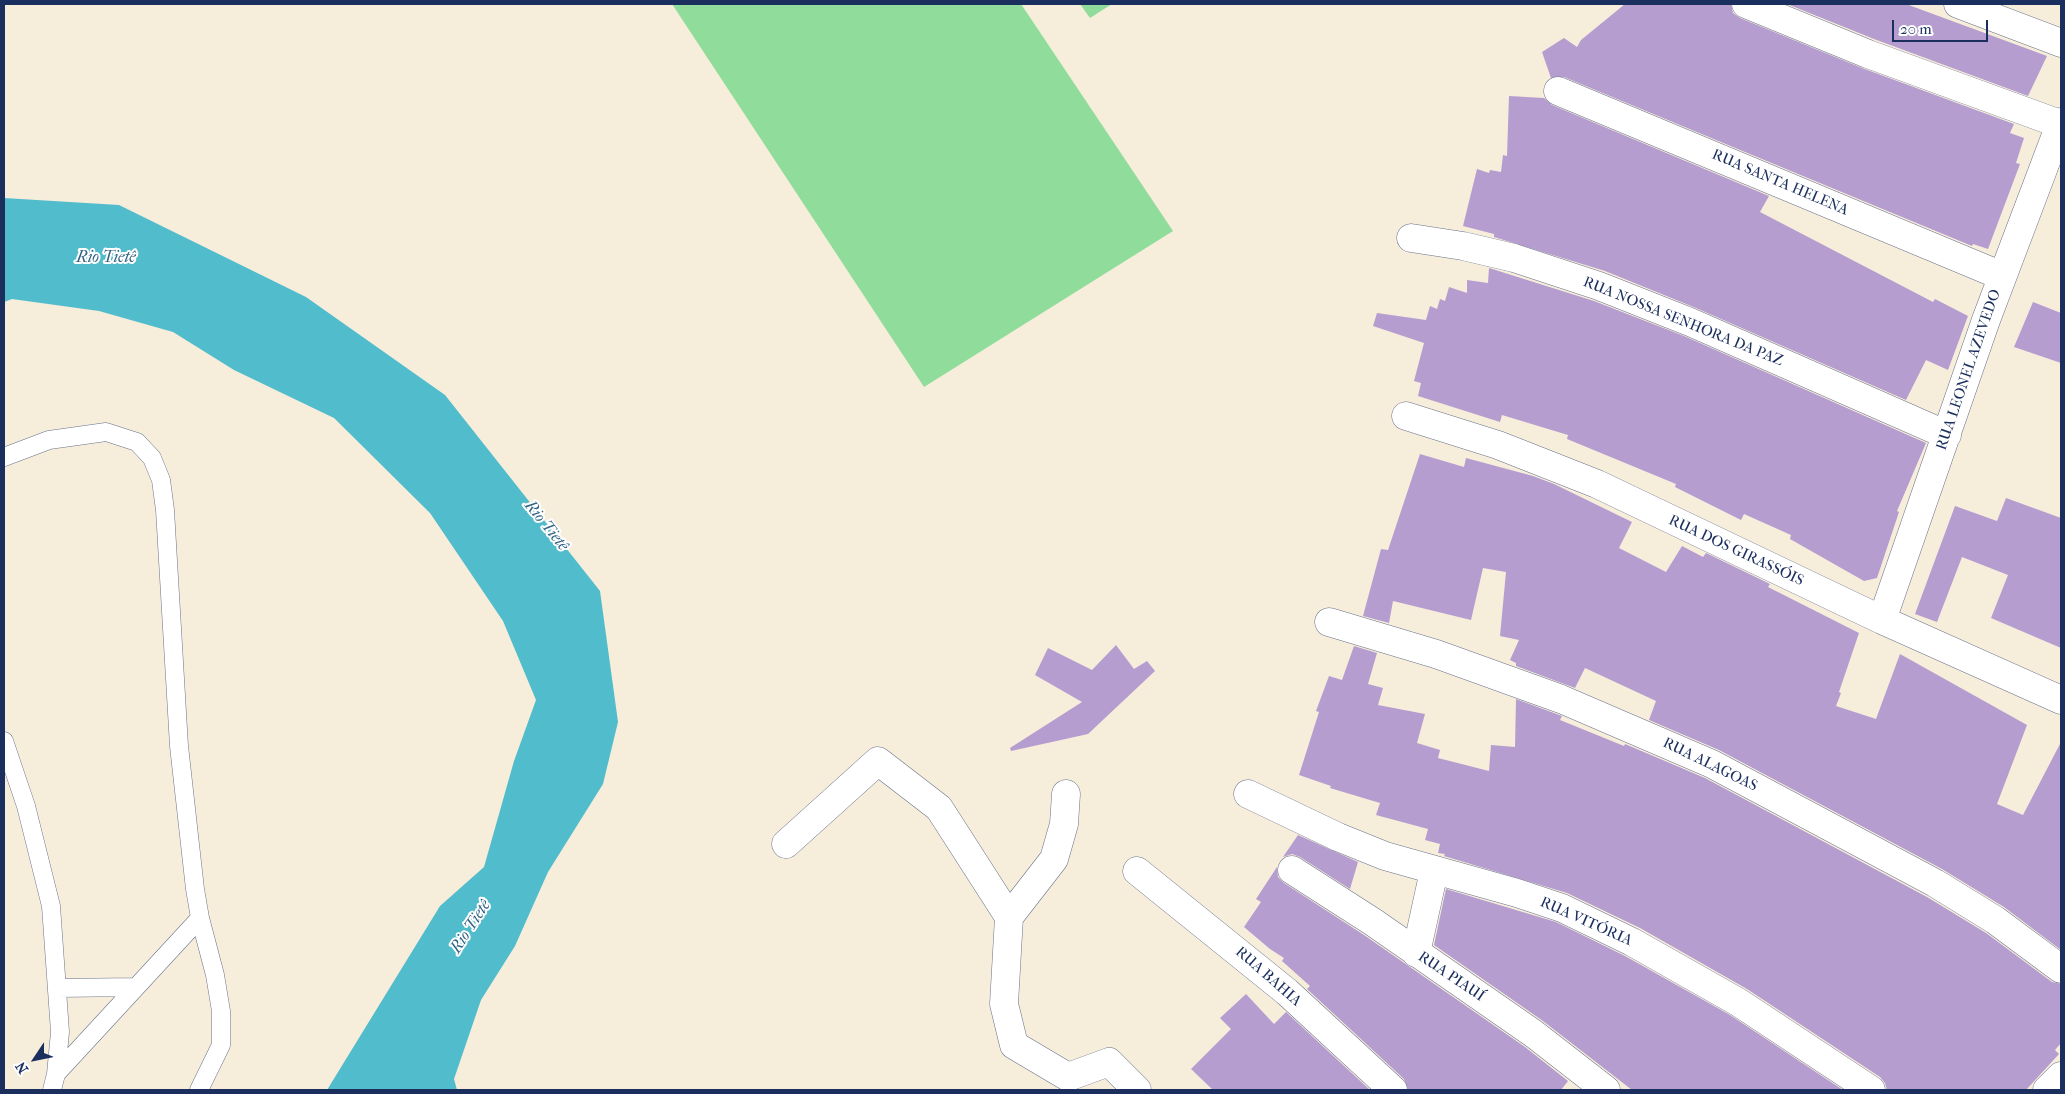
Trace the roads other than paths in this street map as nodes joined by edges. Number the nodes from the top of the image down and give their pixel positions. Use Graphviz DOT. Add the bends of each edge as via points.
graph roads {
  1 [pos="1746,4"];
  2 [pos="1958,4"];
  3 [pos="2061,43"];
  4 [pos="1558,91"];
  5 [pos="2061,123"];
  6 [pos="1411,238"];
  7 [pos="2002,276"];
  8 [pos="1406,416"];
  9 [pos="1947,435"];
  10 [pos="4,457"];
  11 [pos="1882,620"];
  12 [pos="1329,622"];
  13 [pos="2061,700"];
  14 [pos="4,741"];
  15 [pos="1066,794"];
  16 [pos="1248,794"];
  17 [pos="786,844"];
  18 [pos="1292,870"];
  19 [pos="1137,871"];
  20 [pos="1434,871"];
  21 [pos="1009,917"];
  22 [pos="200,918"];
  23 [pos="1416,953"];
  24 [pos="2061,969"];
  25 [pos="136,987"];
  26 [pos="58,988"];
  27 [pos="2061,1076"];
  28 [pos="54,1082"];
  29 [pos="199,1090"];
  30 [pos="1137,1090"];
  31 [pos="1393,1090"];
  32 [pos="1606,1090"];
  33 [pos="1871,1090"];
  34 [pos="2047,1090"];
  1 -- 5 [label="street" via="1868,54"];
  2 -- 3 [label="street"];
  4 -- 7 [label="street, RUA SANTA HELENA"];
  5 -- 7 [label="street, RUA LEONEL AZEVEDO"];
  6 -- 9 [label="street, RUA NOSSA SENHORA DA PAZ" via="1514,258 1599,286 1690,322"];
  7 -- 9 [label="street, RUA LEONEL AZEVEDO"];
  8 -- 11 [label="street, RUA DOS GIRASSÓIS" via="1498,445 1597,484"];
  9 -- 11 [label="street, RUA LEONEL AZEVEDO"];
  10 -- 22 [label="lane" via="49,440 106,432 137,442 152,458 161,480 165,510 179,746"];
  11 -- 13 [label="street, RUA DOS GIRASSÓIS"];
  12 -- 24 [label="street, RUA ALAGOAS" via="1436,654 1561,699 1712,764 1935,883 1996,920"];
  14 -- 26 [label="lane" via="26,806 51,906"];
  15 -- 21 [label="street" via="1064,824 1054,859"];
  16 -- 20 [label="street, RUA VITÓRIA" via="1338,837"];
  17 -- 21 [label="street" via="878,761 939,808"];
  18 -- 23 [label="street, RUA PIAUÍ"];
  19 -- 31 [label="street, RUA BAHIA" via="1288,992"];
  20 -- 23 [label="street"];
  20 -- 33 [label="street, RUA VITÓRIA" via="1562,908 1632,942 1738,1002"];
  21 -- 30 [label="street" via="1004,1004 1014,1045 1068,1077 1109,1062"];
  22 -- 25 [label="lane"];
  22 -- 29 [label="lane" via="221,1011 221,1045"];
  23 -- 32 [label="street, RUA PIAUÍ" via="1534,1034"];
  25 -- 26 [label="lane"];
  25 -- 28 [label="lane"];
  26 -- 28 [label="lane" via="60,1032"];
  27 -- 34 [label="street"];
}
